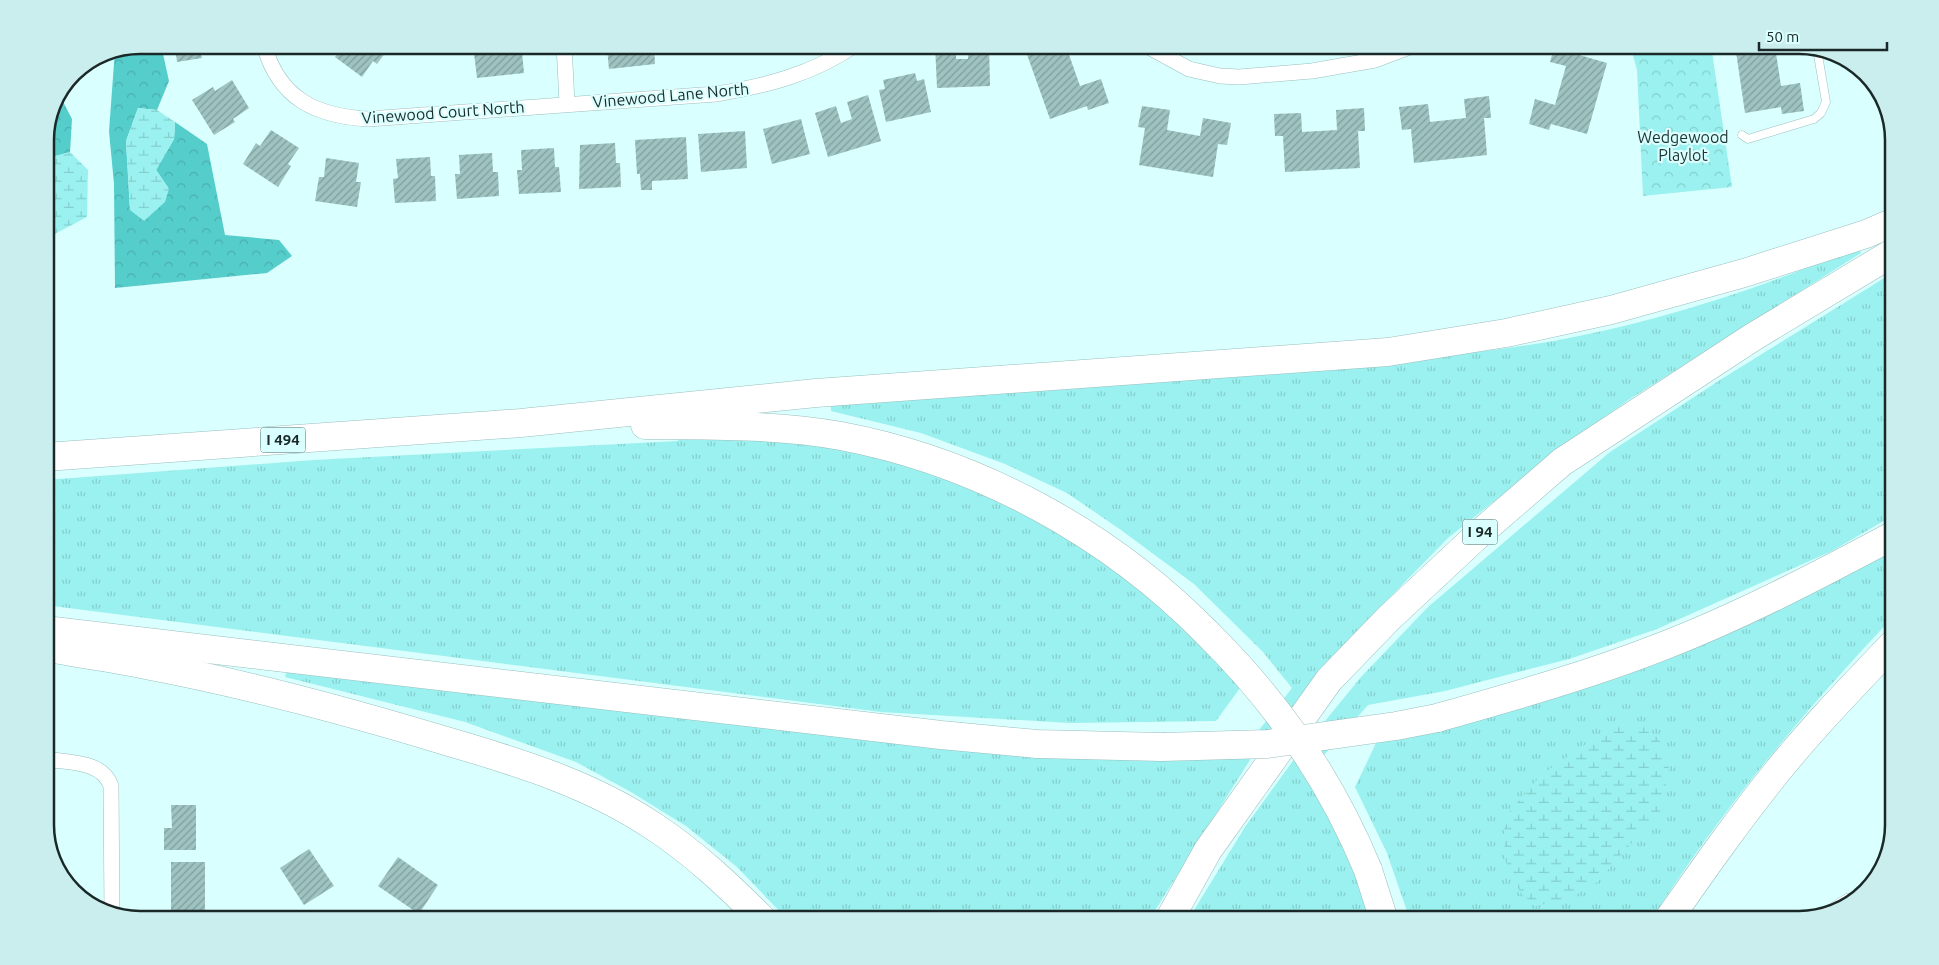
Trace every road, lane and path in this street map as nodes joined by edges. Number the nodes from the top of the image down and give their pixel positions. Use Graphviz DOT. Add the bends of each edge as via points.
graph roads {
  1 [pos="267,54"];
  2 [pos="564,54"];
  3 [pos="839,54"];
  4 [pos="1162,54"];
  5 [pos="1390,54"];
  6 [pos="1818,56"];
  7 [pos="567,103"];
  8 [pos="1742,135"];
  9 [pos="1885,226"];
  10 [pos="1885,257"];
  11 [pos="521,422"];
  12 [pos="54,456"];
  13 [pos="1885,540"];
  14 [pos="54,631"];
  15 [pos="54,649"];
  16 [pos="1885,653"];
  17 [pos="54,761"];
  18 [pos="112,907"];
  19 [pos="753,911"];
  20 [pos="1173,911"];
  21 [pos="1381,911"];
  22 [pos="1674,911"];
  1 -- 7 [label="street, Vinewood Court North" via="279,79 296,96 318,111 342,118 368,119"];
  2 -- 7 [label="street"];
  3 -- 7 [label="street, Vinewood Lane North" via="803,74 760,87 716,94"];
  4 -- 5 [label="street" via="1189,69 1239,77 1312,71 1366,62"];
  6 -- 8 [label="lane" via="1826,102 1821,113 1814,119 1748,139"];
  9 -- 11 [label="highway" via="1735,275 1611,310 1498,334 1388,352 816,393"];
  10 -- 20 [label="highway, I 94" via="1754,337 1562,462 1480,532 1396,611 1330,680 1208,850"];
  11 -- 12 [label="highway, I 494"];
  11 -- 21 [label="highway, bridge" via="772,428 842,436 924,459 1006,491 1100,543 1177,602 1263,692 1307,752 1354,834"];
  13 -- 14 [label="highway, bridge" via="1755,606 1660,648 1550,685 1437,718 1268,744 1162,747 1037,744"];
  15 -- 19 [label="highway" via="255,689 353,714 534,768 577,785 654,826 705,866"];
  16 -- 22 [label="highway" via="1778,771"];
  17 -- 18 [label="street" via="99,769 108,778"];
}
